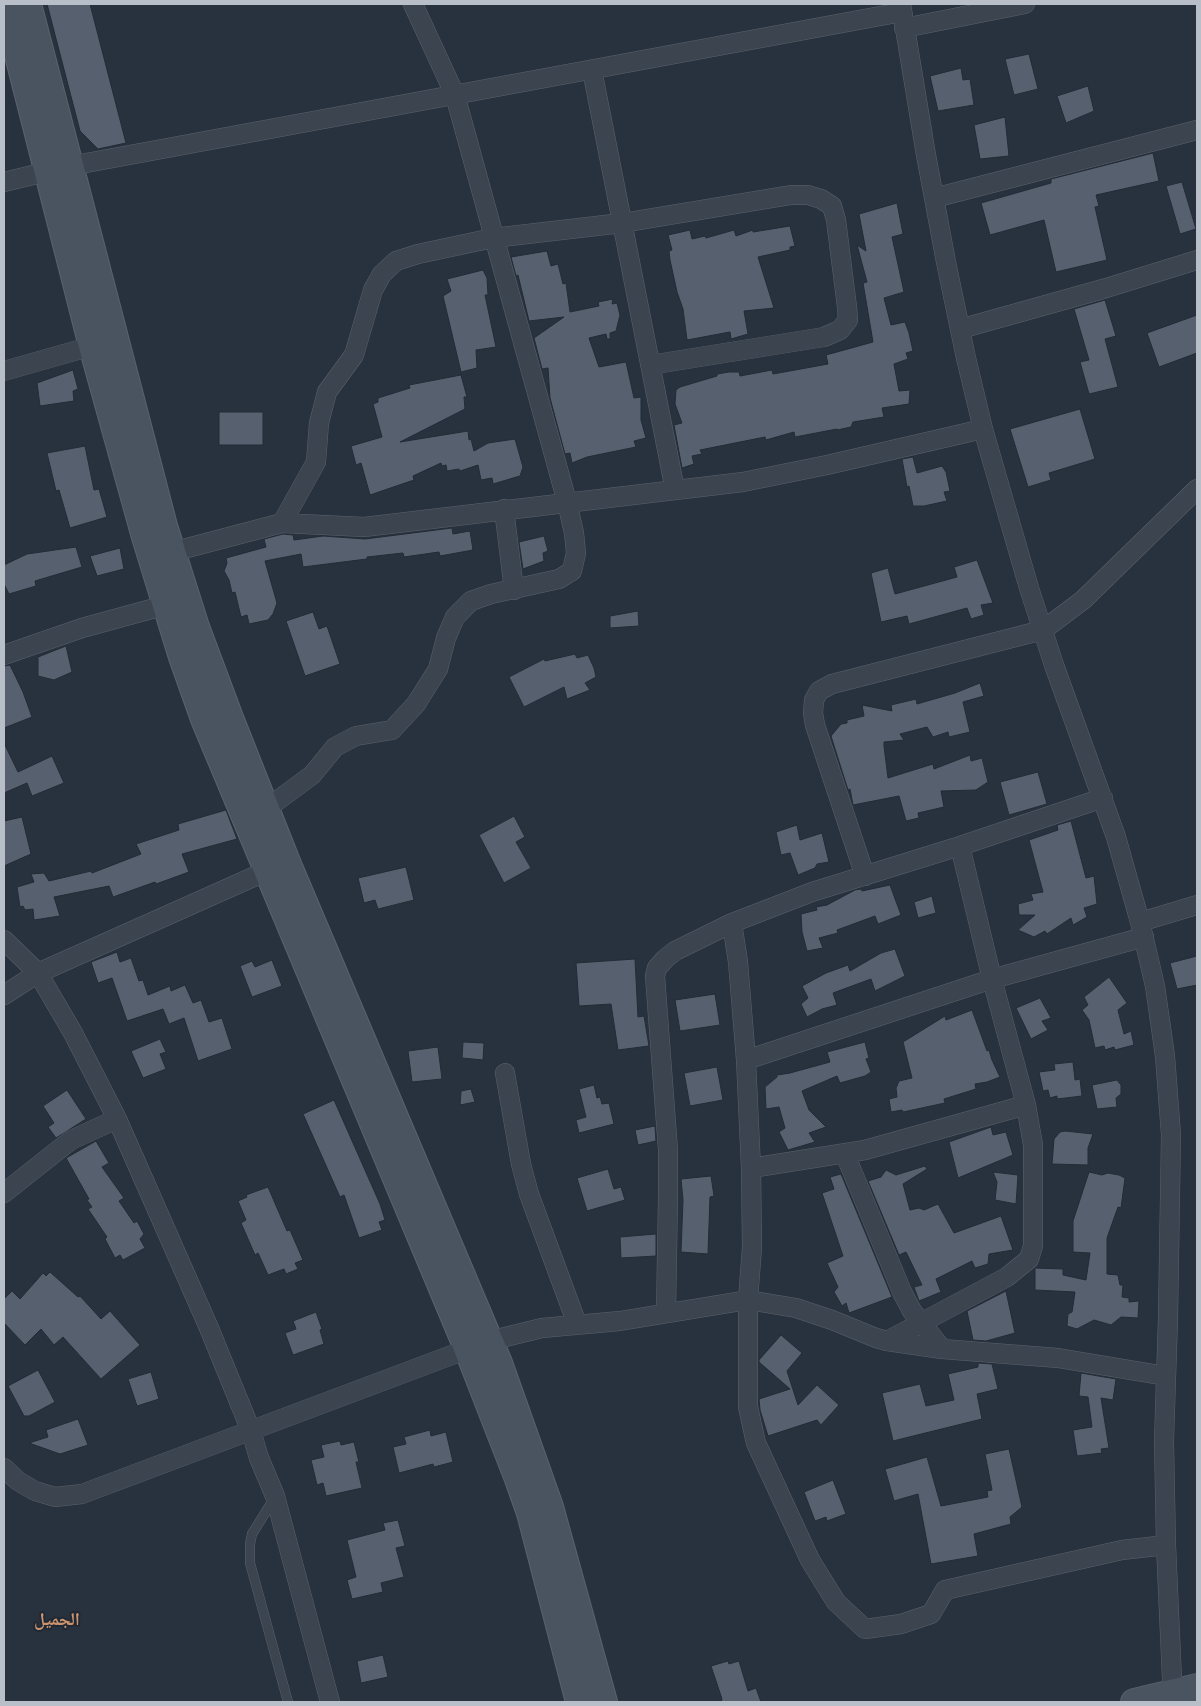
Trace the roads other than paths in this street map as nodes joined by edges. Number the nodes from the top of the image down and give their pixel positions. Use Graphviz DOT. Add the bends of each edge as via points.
graph roads {
  1 [pos="5,4"];
  2 [pos="28,4"];
  3 [pos="413,4"];
  4 [pos="1026,4"];
  5 [pos="902,15"];
  6 [pos="10,53"];
  7 [pos="592,70"];
  8 [pos="455,95"];
  9 [pos="1197,130"];
  10 [pos="59,168"];
  11 [pos="4,182"];
  12 [pos="934,198"];
  13 [pos="622,223"];
  14 [pos="493,238"];
  15 [pos="1197,260"];
  16 [pos="960,329"];
  17 [pos="92,346"];
  18 [pos="650,365"];
  19 [pos="4,371"];
  20 [pos="983,429"];
  21 [pos="1197,489"];
  22 [pos="675,490"];
  23 [pos="566,502"];
  24 [pos="504,509"];
  25 [pos="282,523"];
  26 [pos="172,552"];
  27 [pos="514,590"];
  28 [pos="166,606"];
  29 [pos="1043,630"];
  30 [pos="4,654"];
  31 [pos="1103,798"];
  32 [pos="266,809"];
  33 [pos="960,846"];
  34 [pos="277,867"];
  35 [pos="865,876"];
  36 [pos="1197,905"];
  37 [pos="732,923"];
  38 [pos="1142,929"];
  39 [pos="4,940"];
  40 [pos="38,972"];
  41 [pos="992,979"];
  42 [pos="4,994"];
  43 [pos="746,1060"];
  44 [pos="505,1073"];
  45 [pos="1026,1105"];
  46 [pos="117,1119"];
  47 [pos="844,1154"];
  48 [pos="751,1168"];
  49 [pos="7,1185"];
  50 [pos="748,1300"];
  51 [pos="666,1314"];
  52 [pos="922,1322"];
  53 [pos="577,1324"];
  54 [pos="887,1341"];
  55 [pos="478,1344"];
  56 [pos="942,1349"];
  57 [pos="1166,1376"];
  58 [pos="252,1431"];
  59 [pos="4,1468"];
  60 [pos="275,1496"];
  61 [pos="1166,1545"];
  62 [pos="1181,1694"];
  63 [pos="288,1702"];
  64 [pos="330,1702"];
  65 [pos="579,1702"];
  66 [pos="604,1702"];
  67 [pos="1134,1702"];
  1 -- 6 [label="street"];
  2 -- 10 [label="street"];
  3 -- 8 [label="street"];
  4 -- 5 [label="street"];
  5 -- 7 [label="street"];
  5 -- 12 [label="street"];
  6 -- 10 [label="street"];
  7 -- 8 [label="street"];
  7 -- 13 [label="street"];
  8 -- 10 [label="street"];
  8 -- 14 [label="street"];
  9 -- 12 [label="street"];
  10 -- 11 [label="street"];
  10 -- 17 [label="street"];
  10 -- 26 [label="street"];
  12 -- 16 [label="street"];
  13 -- 14 [label="street"];
  13 -- 18 [label="street"];
  13 -- 18 [label="street" via="791,195 821,199 832,206 836,220 848,320 840,330 824,337"];
  14 -- 23 [label="street"];
  14 -- 25 [label="street" via="396,261 382,274 372,290 354,355 327,392 319,423 316,462"];
  15 -- 16 [label="street"];
  16 -- 20 [label="street"];
  17 -- 19 [label="street"];
  17 -- 28 [label="street"];
  18 -- 22 [label="street"];
  20 -- 22 [label="street" via="762,478"];
  20 -- 29 [label="street"];
  21 -- 29 [label="street" via="1083,600"];
  22 -- 23 [label="street"];
  23 -- 24 [label="street"];
  23 -- 27 [label="street" via="576,553 572,571 559,579"];
  24 -- 25 [label="street" via="364,527"];
  24 -- 27 [label="street"];
  25 -- 26 [label="street"];
  26 -- 32 [label="street" via="211,669"];
  27 -- 32 [label="street" via="471,601 455,617 438,669 416,704 392,730 356,736 335,747 312,776"];
  28 -- 30 [label="street" via="82,628"];
  28 -- 34 [label="street" via="204,719"];
  29 -- 31 [label="street"];
  29 -- 35 [label="street" via="832,684 819,691 814,700 815,725"];
  31 -- 33 [label="street"];
  31 -- 38 [label="street"];
  32 -- 34 [label="street"];
  33 -- 35 [label="street"];
  33 -- 41 [label="street"];
  34 -- 40 [label="street"];
  34 -- 55 [label="street"];
  35 -- 37 [label="street" via="812,892"];
  36 -- 38 [label="street"];
  37 -- 43 [label="street"];
  37 -- 51 [label="street" via="675,951 657,968 668,1150"];
  38 -- 41 [label="street"];
  38 -- 57 [label="street" via="1156,986 1171,1135"];
  39 -- 40 [label="street"];
  40 -- 42 [label="street"];
  40 -- 46 [label="street"];
  41 -- 43 [label="street"];
  41 -- 45 [label="street"];
  43 -- 48 [label="street"];
  44 -- 53 [label="street" via="529,1194"];
  45 -- 47 [label="street"];
  45 -- 52 [label="street" via="1034,1166 1033,1246 1029,1259 1008,1277"];
  46 -- 49 [label="street" via="71,1140"];
  46 -- 58 [label="street"];
  47 -- 48 [label="street"];
  47 -- 52 [label="street" via="902,1292"];
  48 -- 50 [label="street" via="752,1246"];
  50 -- 51 [label="street"];
  50 -- 54 [label="street" via="796,1308"];
  50 -- 61 [label="street" via="748,1407 756,1443 810,1560 836,1602 865,1629 901,1624 931,1614 945,1590 1122,1550"];
  51 -- 53 [label="street"];
  52 -- 54 [label="street"];
  52 -- 56 [label="street"];
  53 -- 55 [label="street" via="542,1328"];
  54 -- 56 [label="street"];
  55 -- 58 [label="street"];
  55 -- 65 [label="street" via="530,1513"];
  55 -- 66 [label="street" via="550,1507"];
  56 -- 57 [label="street" via="1058,1358"];
  57 -- 61 [label="street"];
  58 -- 59 [label="street" via="82,1494 55,1497 36,1491"];
  58 -- 60 [label="street"];
  60 -- 63 [label="lane" via="252,1534 250,1563"];
  60 -- 64 [label="street"];
  61 -- 62 [label="street"];
  62 -- 67 [label="street"];
}
